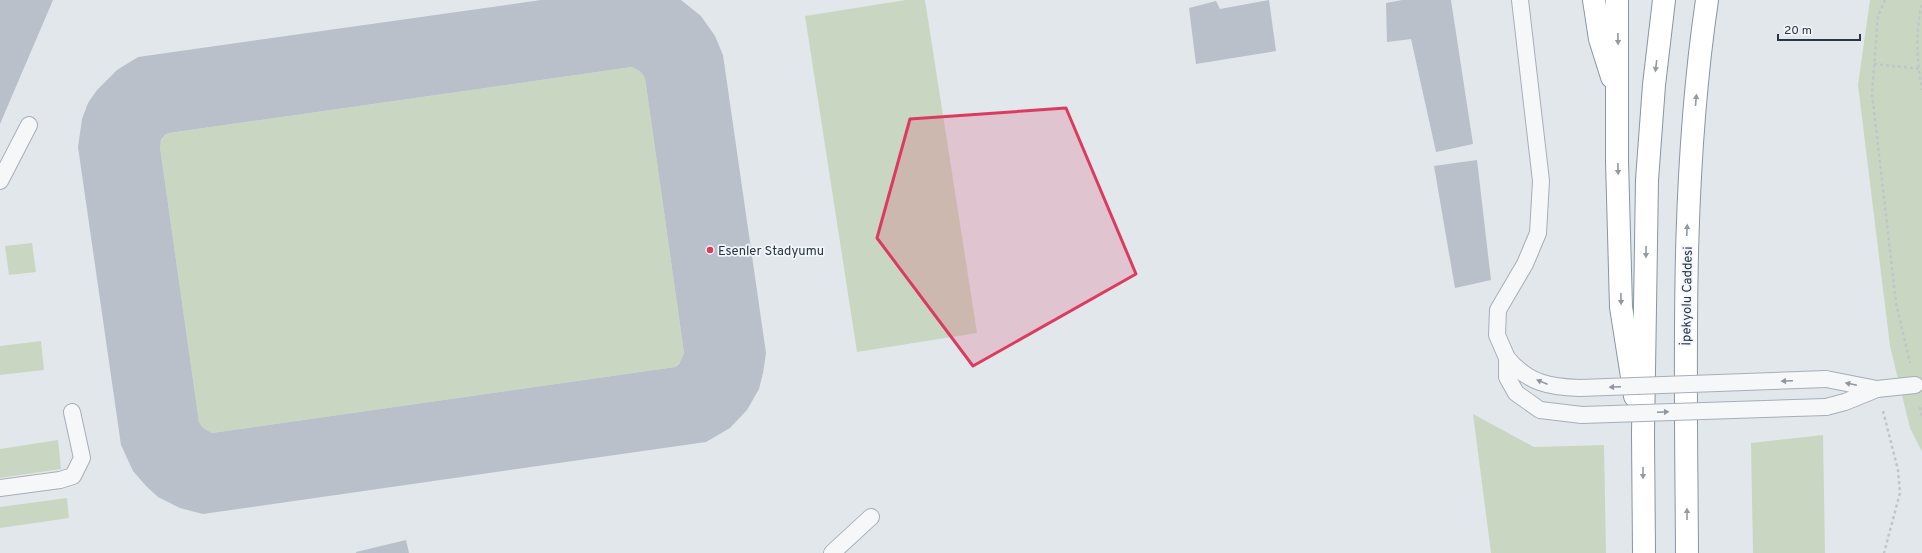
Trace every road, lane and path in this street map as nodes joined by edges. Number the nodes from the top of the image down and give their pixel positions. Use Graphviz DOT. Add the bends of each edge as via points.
graph roads {
  1 [pos="1520,0"];
  2 [pos="1594,0"];
  3 [pos="1617,0"];
  4 [pos="1664,0"];
  5 [pos="1707,0"];
  6 [pos="1712,0"];
  7 [pos="1885,0"];
  8 [pos="1922,5"];
  9 [pos="1701,39"];
  10 [pos="1874,64"];
  11 [pos="1920,69"];
  12 [pos="1922,90"];
  13 [pos="1618,98"];
  14 [pos="29,126"];
  15 [pos="0,181"];
  16 [pos="1507,358"];
  17 [pos="1915,385"];
  18 [pos="1877,389"];
  19 [pos="72,412"];
  20 [pos="1922,417"];
  21 [pos="1643,434"];
  22 [pos="0,488"];
  23 [pos="871,517"];
  24 [pos="832,553"];
  25 [pos="1644,553"];
  26 [pos="1686,553"];
  27 [pos="1884,553"];
  1 -- 16 [label="lane" via="1541,181 1538,233 1525,264 1498,310 1497,335"];
  2 -- 13 [label="highway" via="1600,39"];
  3 -- 13 [label="highway, one-way"];
  4 -- 21 [label="highway, one-way" via="1654,85 1648,180"];
  5 -- 9 [label="highway"];
  6 -- 9 [label="highway"];
  7 -- 10 [label="path" via="1878,16"];
  8 -- 11 [label="path" via="1918,20"];
  26 -- 9 [label="highway, İpekyolu Caddesi, one-way" via="1685,286 1689,177"];
  10 -- 11 [label="path"];
  10 -- 17 [label="path" via="1872,94 1896,303"];
  11 -- 12 [label="path"];
  13 -- 21 [label="highway, one-way" via="1621,307 1628,360"];
  14 -- 15 [label="lane"];
  18 -- 16 [label="lane, one-way, bridge" via="1826,379 1561,387 1544,384 1518,372"];
  16 -- 18 [label="lane, one-way, bridge" via="1507,377 1516,393 1540,410 1582,415 1826,407"];
  17 -- 18 [label="lane"];
  17 -- 20 [label="path"];
  18 -- 27 [label="path" via="1898,470 1900,493"];
  19 -- 22 [label="lane" via="82,458 73,476"];
  21 -- 25 [label="highway, one-way"];
  23 -- 24 [label="lane"];
}
